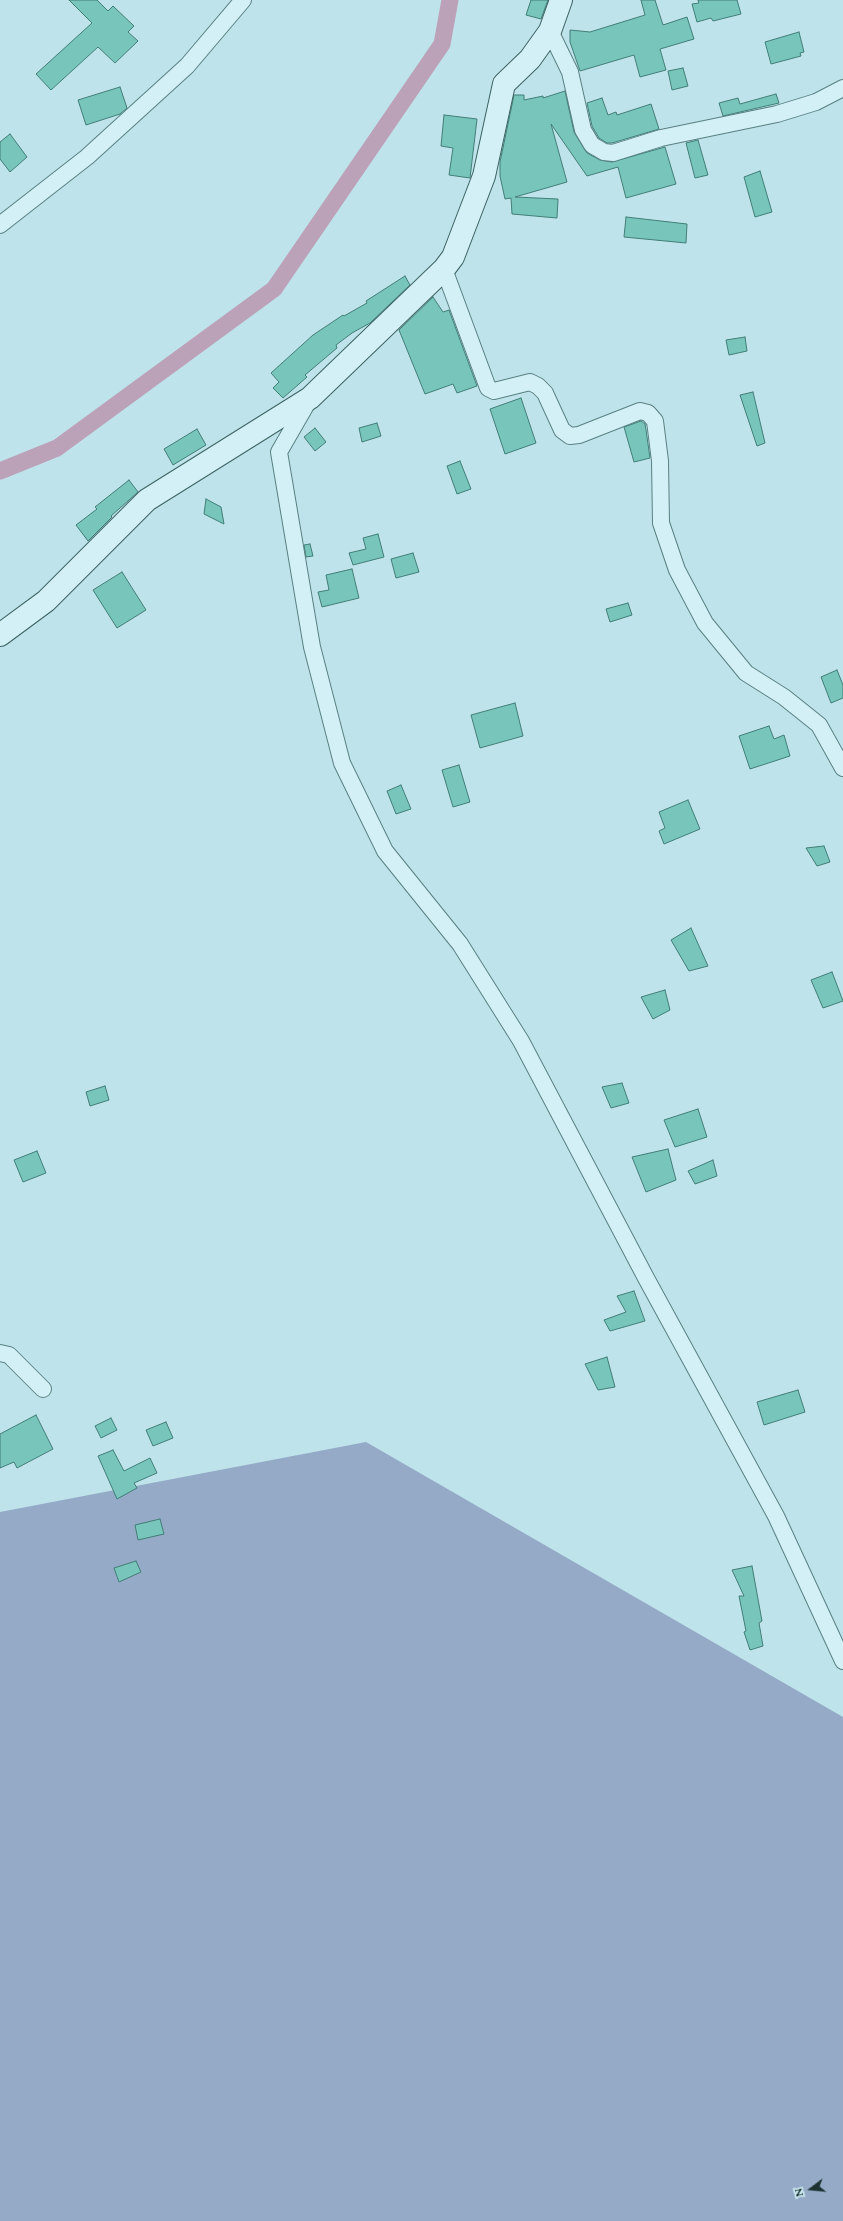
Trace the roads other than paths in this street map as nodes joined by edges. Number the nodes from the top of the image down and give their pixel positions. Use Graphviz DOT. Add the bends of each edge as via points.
graph roads {
  1 [pos="243,0"];
  2 [pos="561,0"];
  3 [pos="550,31"];
  4 [pos="843,88"];
  5 [pos="0,225"];
  6 [pos="444,269"];
  7 [pos="310,398"];
  8 [pos="0,635"];
  9 [pos="843,768"];
  10 [pos="0,1353"];
  11 [pos="43,1389"];
  12 [pos="843,1661"];
  1 -- 5 [label="street" via="187,66 87,157"];
  2 -- 3 [label="street"];
  3 -- 4 [label="street" via="570,72 583,130 592,145 604,152 613,153 661,138 777,114 816,102"];
  3 -- 6 [label="street" via="530,59 504,84 484,176 453,257"];
  6 -- 7 [label="street"];
  6 -- 9 [label="street" via="488,388 494,391 530,382 538,386 545,393 562,430 570,436 579,435 640,411 648,413 655,421 660,461 661,523 677,570 705,623 746,673 784,697 819,725"];
  7 -- 8 [label="street" via="147,500 46,602"];
  7 -- 12 [label="street" via="279,452 312,647 342,762 385,851 460,944 521,1041 642,1271 776,1516"];
  10 -- 11 [label="street" via="9,1355"];
}
